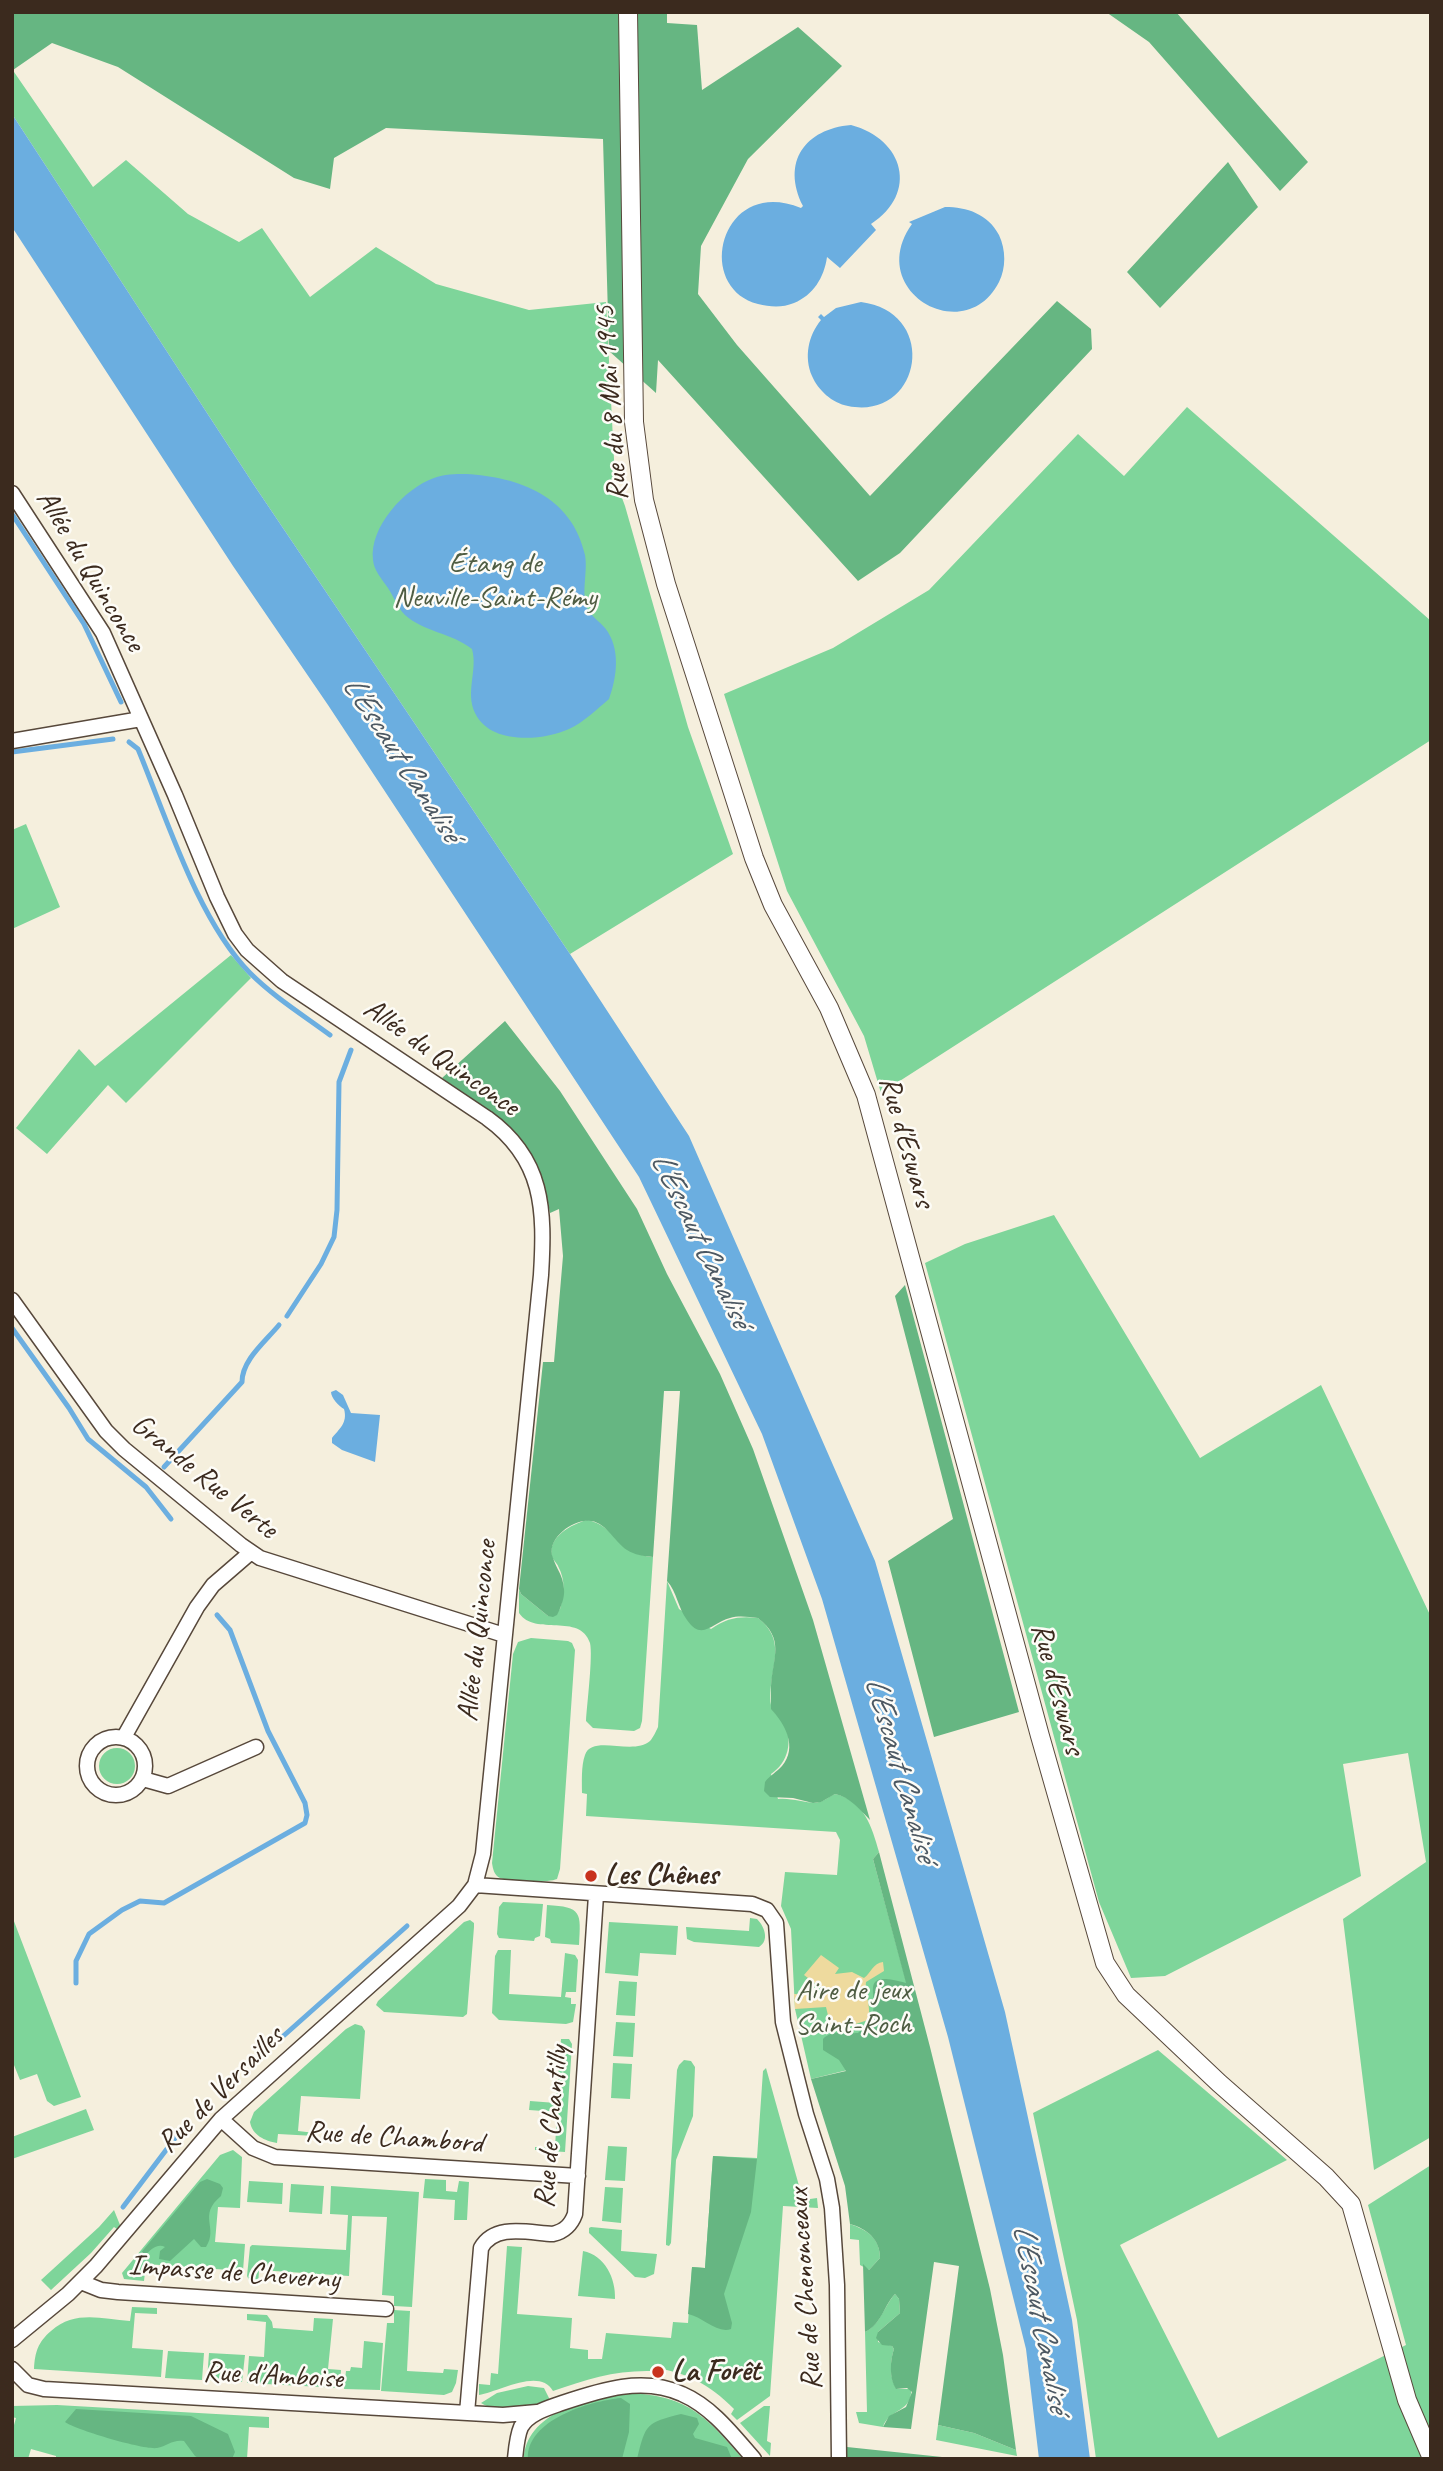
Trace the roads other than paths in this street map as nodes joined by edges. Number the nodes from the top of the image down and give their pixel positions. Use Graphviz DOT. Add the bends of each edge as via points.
graph roads {
  1 [pos="628,12"];
  2 [pos="12,493"];
  3 [pos="141,719"];
  4 [pos="12,741"];
  5 [pos="754,858"];
  6 [pos="12,1300"];
  7 [pos="250,1553"];
  8 [pos="504,1635"];
  9 [pos="124,1737"];
  10 [pos="256,1747"];
  11 [pos="143,1779"];
  12 [pos="475,1885"];
  13 [pos="596,1895"];
  14 [pos="221,2119"];
  15 [pos="578,2176"];
  16 [pos="81,2282"];
  17 [pos="386,2309"];
  18 [pos="12,2340"];
  19 [pos="12,2369"];
  20 [pos="537,2412"];
  21 [pos="467,2413"];
  22 [pos="1431,2456"];
  23 [pos="515,2459"];
  24 [pos="754,2459"];
  25 [pos="839,2459"];
  1 -- 5 [label="street, Rue du 8 Mai 1945" via="635,422 641,483 666,584"];
  2 -- 3 [label="street, Allée du Quinconce" via="93,615"];
  3 -- 4 [label="street"];
  3 -- 8 [label="street, Allée du Quinconce" via="217,897 247,950 282,981 499,1127 518,1145 528,1163 541,1205 542,1262"];
  5 -- 22 [label="street, Rue d'Eswars" via="773,905 829,1008 866,1095 1105,1963 1126,1995 1351,2204 1407,2400"];
  6 -- 7 [label="street, Grande Rue Verte" via="106,1431"];
  7 -- 8 [label="street, Grande Rue Verte"];
  7 -- 9 [label="street" via="213,1585 197,1607"];
  8 -- 12 [label="street, Allée du Quinconce" via="481,1865"];
  9 -- 11 [label="street" via="136,1743 143,1754"];
  9 -- 11 [label="street" via="110,1737 92,1749 87,1763 89,1778 105,1793 120,1795"];
  10 -- 11 [label="street" via="169,1786"];
  12 -- 13 [label="street"];
  12 -- 14 [label="street, Rue de Versailles" via="459,1906"];
  13 -- 15 [label="street, Rue de Chantilly"];
  13 -- 25 [label="street, Rue de Chenonceaux" via="752,1904 771,1914 778,1930 783,2022 832,2208"];
  14 -- 15 [label="street, Rue de Chambord" via="253,2148 275,2157"];
  14 -- 16 [label="street, Rue de Versailles"];
  15 -- 21 [label="street, Rue de Chantilly" via="575,2214 567,2228 553,2234 501,2232 485,2240 481,2248"];
  16 -- 17 [label="street, Impasse de Cheverny" via="118,2292"];
  16 -- 18 [label="street, Rue de Versailles"];
  19 -- 21 [label="street, Rue d'Amboise" via="28,2385 44,2389"];
  20 -- 21 [label="street, Rue d'Amboise" via="517,2416"];
  20 -- 23 [label="street" via="521,2428"];
  20 -- 24 [label="street, Rue d'Amboise" via="611,2388 663,2388 707,2409"];
}
